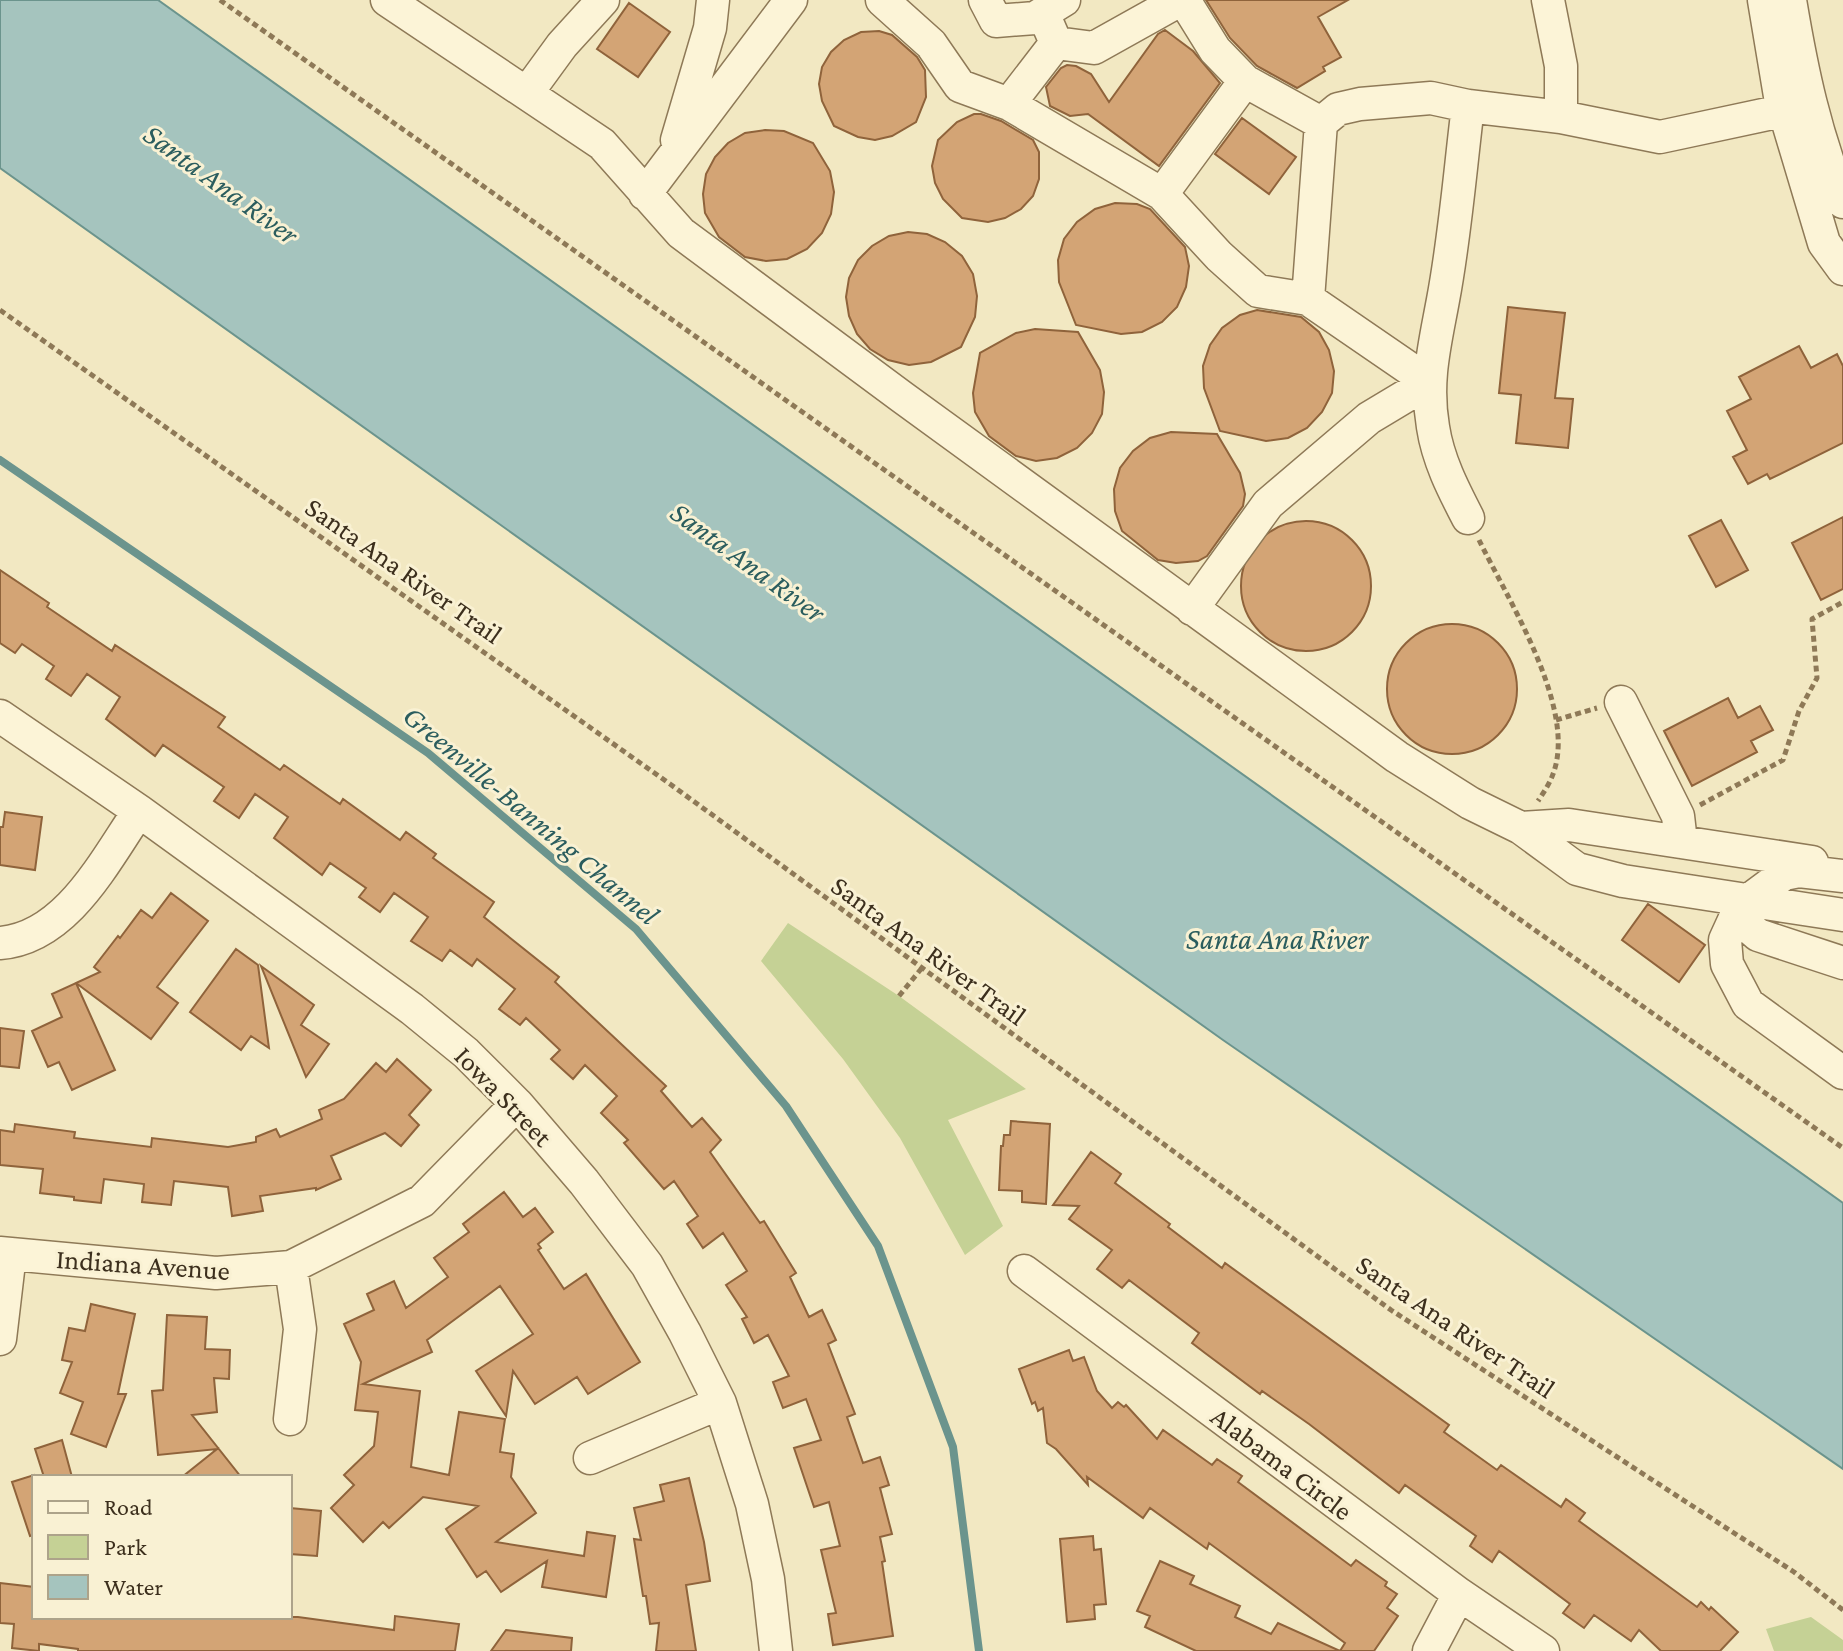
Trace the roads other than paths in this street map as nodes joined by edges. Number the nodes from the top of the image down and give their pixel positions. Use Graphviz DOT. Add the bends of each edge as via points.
graph roads {
  1 [pos="387,0"];
  2 [pos="603,0"];
  3 [pos="713,0"];
  4 [pos="791,0"];
  5 [pos="882,0"];
  6 [pos="985,0"];
  7 [pos="1182,0"];
  8 [pos="1548,0"];
  9 [pos="1764,0"];
  10 [pos="1790,0"];
  11 [pos="1053,6"];
  12 [pos="1056,43"];
  13 [pos="1245,81"];
  14 [pos="527,93"];
  15 [pos="1009,104"];
  16 [pos="1468,106"];
  17 [pos="1813,116"];
  18 [pos="1561,117"];
  19 [pos="1321,123"];
  20 [pos="671,160"];
  21 [pos="645,194"];
  22 [pos="1162,194"];
  23 [pos="1843,202"];
  24 [pos="1843,269"];
  25 [pos="1308,299"];
  26 [pos="1429,382"];
  27 [pos="1468,518"];
  28 [pos="1192,609"];
  29 [pos="1621,702"];
  30 [pos="0,716"];
  31 [pos="139,811"];
  32 [pos="1521,828"];
  33 [pos="1680,829"];
  34 [pos="1843,867"];
  35 [pos="1843,876"];
  36 [pos="1843,902"];
  37 [pos="1742,908"];
  38 [pos="1797,908"];
  39 [pos="1843,915"];
  40 [pos="0,943"];
  41 [pos="1843,963"];
  42 [pos="1843,1073"];
  43 [pos="517,1104"];
  44 [pos="5,1253"];
  45 [pos="291,1267"];
  46 [pos="1024,1271"];
  47 [pos="0,1339"];
  48 [pos="720,1403"];
  49 [pos="290,1419"];
  50 [pos="590,1458"];
  51 [pos="1459,1594"];
  52 [pos="776,1651"];
  53 [pos="1429,1651"];
  54 [pos="1543,1651"];
  1 -- 14 [label="street"];
  2 -- 14 [label="street"];
  3 -- 20 [label="street" via="710,28"];
  4 -- 20 [label="street"];
  5 -- 15 [label="street" via="931,44 960,86"];
  6 -- 11 [label="street" via="996,21 1035,18"];
  7 -- 12 [label="street" via="1094,48"];
  7 -- 13 [label="street" via="1215,50"];
  8 -- 18 [label="street" via="1561,66"];
  9 -- 17 [label="street"];
  10 -- 17 [label="street"];
  11 -- 12 [label="street"];
  12 -- 15 [label="street"];
  13 -- 19 [label="street"];
  13 -- 22 [label="street"];
  14 -- 21 [label="street" via="602,144"];
  15 -- 22 [label="street"];
  16 -- 18 [label="street"];
  16 -- 19 [label="street" via="1431,98 1360,104 1338,109"];
  16 -- 26 [label="street"];
  17 -- 18 [label="street" via="1660,137"];
  17 -- 23 [label="street"];
  17 -- 24 [label="street" via="1824,243"];
  19 -- 25 [label="street"];
  20 -- 21 [label="street"];
  21 -- 28 [label="street" via="681,233"];
  22 -- 25 [label="street" via="1258,291"];
  25 -- 26 [label="street"];
  26 -- 27 [label="street" via="1433,427 1446,475"];
  26 -- 28 [label="street" via="1369,418 1268,504"];
  28 -- 32 [label="street" via="1397,757"];
  29 -- 33 [label="street"];
  30 -- 31 [label="street, Iowa Street"];
  31 -- 40 [label="street" via="60,916 31,936"];
  31 -- 43 [label="street, Iowa Street" via="412,1009"];
  32 -- 33 [label="street"];
  32 -- 37 [label="street" via="1577,869"];
  33 -- 34 [label="street"];
  35 -- 37 [label="street" via="1784,874"];
  36 -- 38 [label="street"];
  37 -- 38 [label="street"];
  37 -- 41 [label="street" via="1758,935"];
  37 -- 42 [label="street" via="1725,940 1727,964 1748,1004"];
  38 -- 39 [label="street"];
  43 -- 45 [label="street, Indiana Avenue" via="422,1201"];
  43 -- 48 [label="street, Iowa Street" via="647,1265"];
  44 -- 45 [label="street, Indiana Avenue" via="216,1273"];
  44 -- 47 [label="street"];
  45 -- 49 [label="street" via="300,1329"];
  46 -- 51 [label="street, Alabama Circle"];
  48 -- 50 [label="street"];
  48 -- 52 [label="street, Iowa Street" via="752,1504"];
  51 -- 53 [label="street"];
  51 -- 54 [label="street, Alabama Circle"];
}
